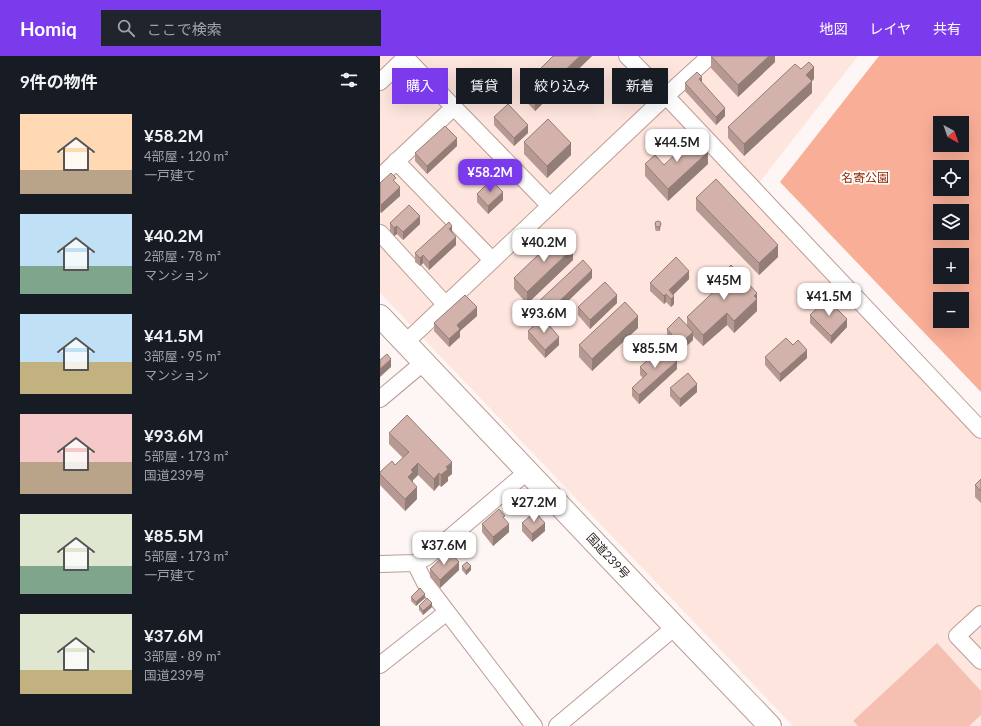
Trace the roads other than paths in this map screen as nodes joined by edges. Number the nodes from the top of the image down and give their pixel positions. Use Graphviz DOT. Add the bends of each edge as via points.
graph roads {
  1 [pos="627,56"];
  2 [pos="710,56"];
  3 [pos="406,57"];
  4 [pos="639,68"];
  5 [pos="380,82"];
  6 [pos="668,94"];
  7 [pos="668,98"];
  8 [pos="658,104"];
  9 [pos="454,107"];
  10 [pos="396,161"];
  11 [pos="380,176"];
  12 [pos="550,206"];
  13 [pos="380,233"];
  14 [pos="492,260"];
  15 [pos="445,304"];
  16 [pos="380,316"];
  17 [pos="405,343"];
  18 [pos="424,362"];
  19 [pos="380,399"];
  20 [pos="981,430"];
  21 [pos="528,471"];
  22 [pos="415,563"];
  23 [pos="380,564"];
  24 [pos="447,612"];
  25 [pos="981,614"];
  26 [pos="675,627"];
  27 [pos="981,661"];
  28 [pos="380,665"];
  29 [pos="534,726"];
  30 [pos="557,726"];
  31 [pos="770,726"];
  1 -- 4 [label="street"];
  2 -- 6 [label="street"];
  3 -- 5 [label="street"];
  3 -- 9 [label="street"];
  7 -- 20 [label="street"];
  8 -- 12 [label="street"];
  9 -- 10 [label="street"];
  9 -- 12 [label="street"];
  10 -- 11 [label="street"];
  10 -- 14 [label="street"];
  12 -- 14 [label="street"];
  13 -- 15 [label="street"];
  14 -- 15 [label="street"];
  15 -- 17 [label="street"];
  16 -- 17 [label="highway, 国道239号"];
  17 -- 18 [label="highway, 国道239号"];
  18 -- 19 [label="street"];
  18 -- 21 [label="highway, 国道239号"];
  21 -- 22 [label="street" via="427,557"];
  21 -- 26 [label="highway, 国道239号"];
  22 -- 23 [label="street"];
  22 -- 24 [label="street" via="425,583"];
  24 -- 28 [label="street"];
  24 -- 29 [label="street"];
  25 -- 27 [label="street" via="957,636"];
  26 -- 30 [label="street"];
  26 -- 31 [label="highway, 国道239号"];
}
